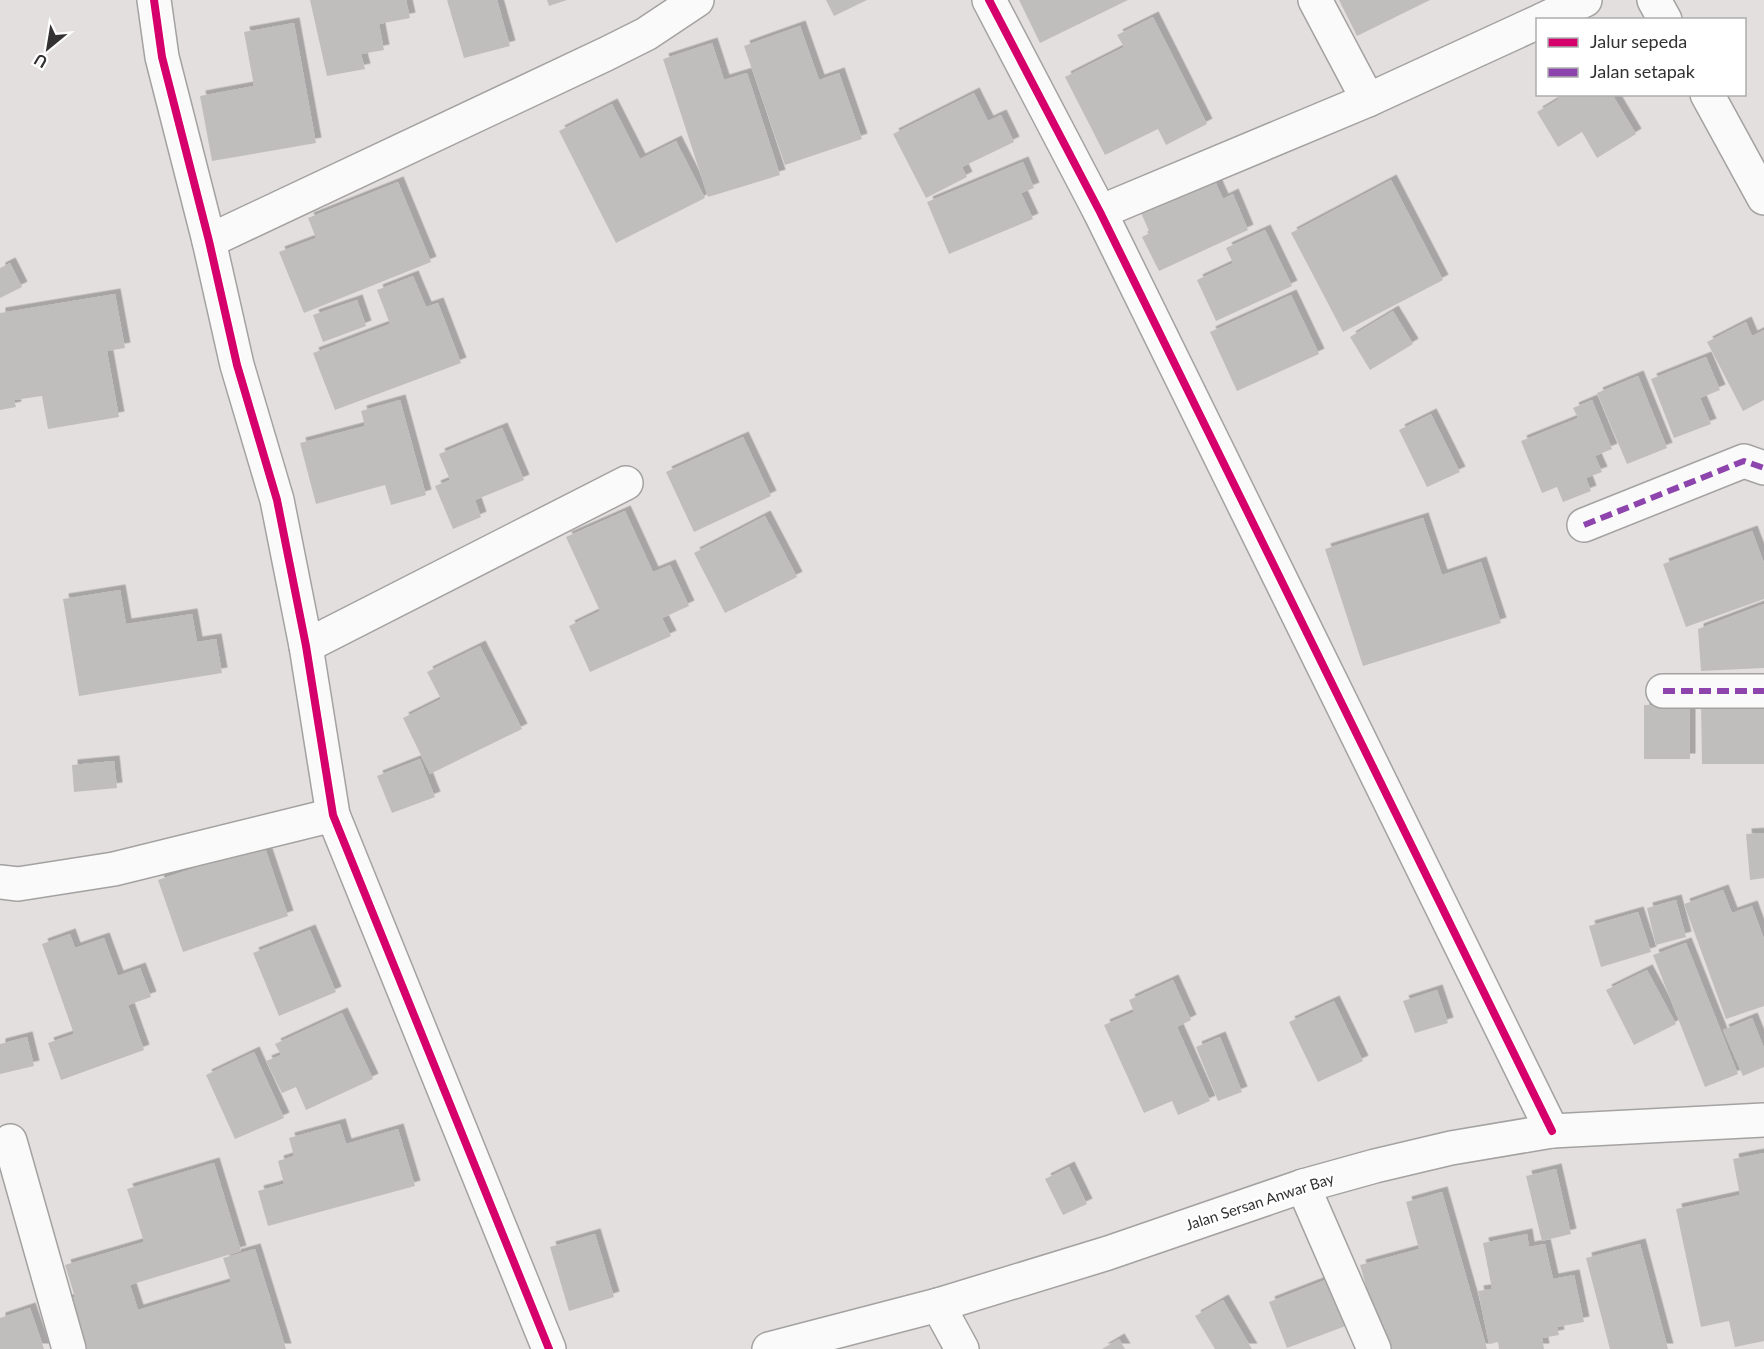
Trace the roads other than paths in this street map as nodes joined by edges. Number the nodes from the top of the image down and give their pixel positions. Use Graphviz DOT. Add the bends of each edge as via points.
graph roads {
  1 [pos="154,0"];
  2 [pos="697,0"];
  3 [pos="989,0"];
  4 [pos="1315,0"];
  5 [pos="1585,0"];
  6 [pos="1654,0"];
  7 [pos="1546,18"];
  8 [pos="1664,18"];
  9 [pos="1536,23"];
  10 [pos="1708,96"];
  11 [pos="1368,100"];
  12 [pos="1764,198"];
  13 [pos="1100,212"];
  14 [pos="209,241"];
  15 [pos="1764,468"];
  16 [pos="626,483"];
  17 [pos="1584,525"];
  18 [pos="306,646"];
  19 [pos="1663,691"];
  20 [pos="1764,691"];
  21 [pos="333,815"];
  22 [pos="0,882"];
  23 [pos="1764,1120"];
  24 [pos="1552,1131"];
  25 [pos="10,1141"];
  26 [pos="1303,1186"];
  27 [pos="938,1305"];
  28 [pos="69,1349"];
  29 [pos="549,1349"];
  30 [pos="768,1349"];
  31 [pos="962,1349"];
  32 [pos="1374,1349"];
  1 -- 14 [label="street" via="162,57"];
  2 -- 14 [label="street" via="646,34 606,54"];
  3 -- 13 [label="street"];
  4 -- 11 [label="street"];
  5 -- 7 [label="street"];
  6 -- 8 [label="street"];
  9 -- 11 [label="street"];
  10 -- 12 [label="street"];
  11 -- 13 [label="street"];
  13 -- 24 [label="street"];
  14 -- 18 [label="street" via="237,365 277,500"];
  15 -- 17 [label="street" via="1744,461"];
  16 -- 18 [label="street"];
  18 -- 21 [label="street"];
  19 -- 20 [label="street"];
  21 -- 22 [label="street" via="114,869 18,884"];
  21 -- 29 [label="street"];
  23 -- 24 [label="street, Jalan Sersan Anwar Bay"];
  24 -- 26 [label="street, Jalan Sersan Anwar Bay" via="1451,1148"];
  25 -- 28 [label="street"];
  26 -- 27 [label="street, Jalan Sersan Anwar Bay" via="1108,1253"];
  26 -- 32 [label="street"];
  27 -- 30 [label="street, Jalan Sersan Anwar Bay"];
  27 -- 31 [label="street"];
}
